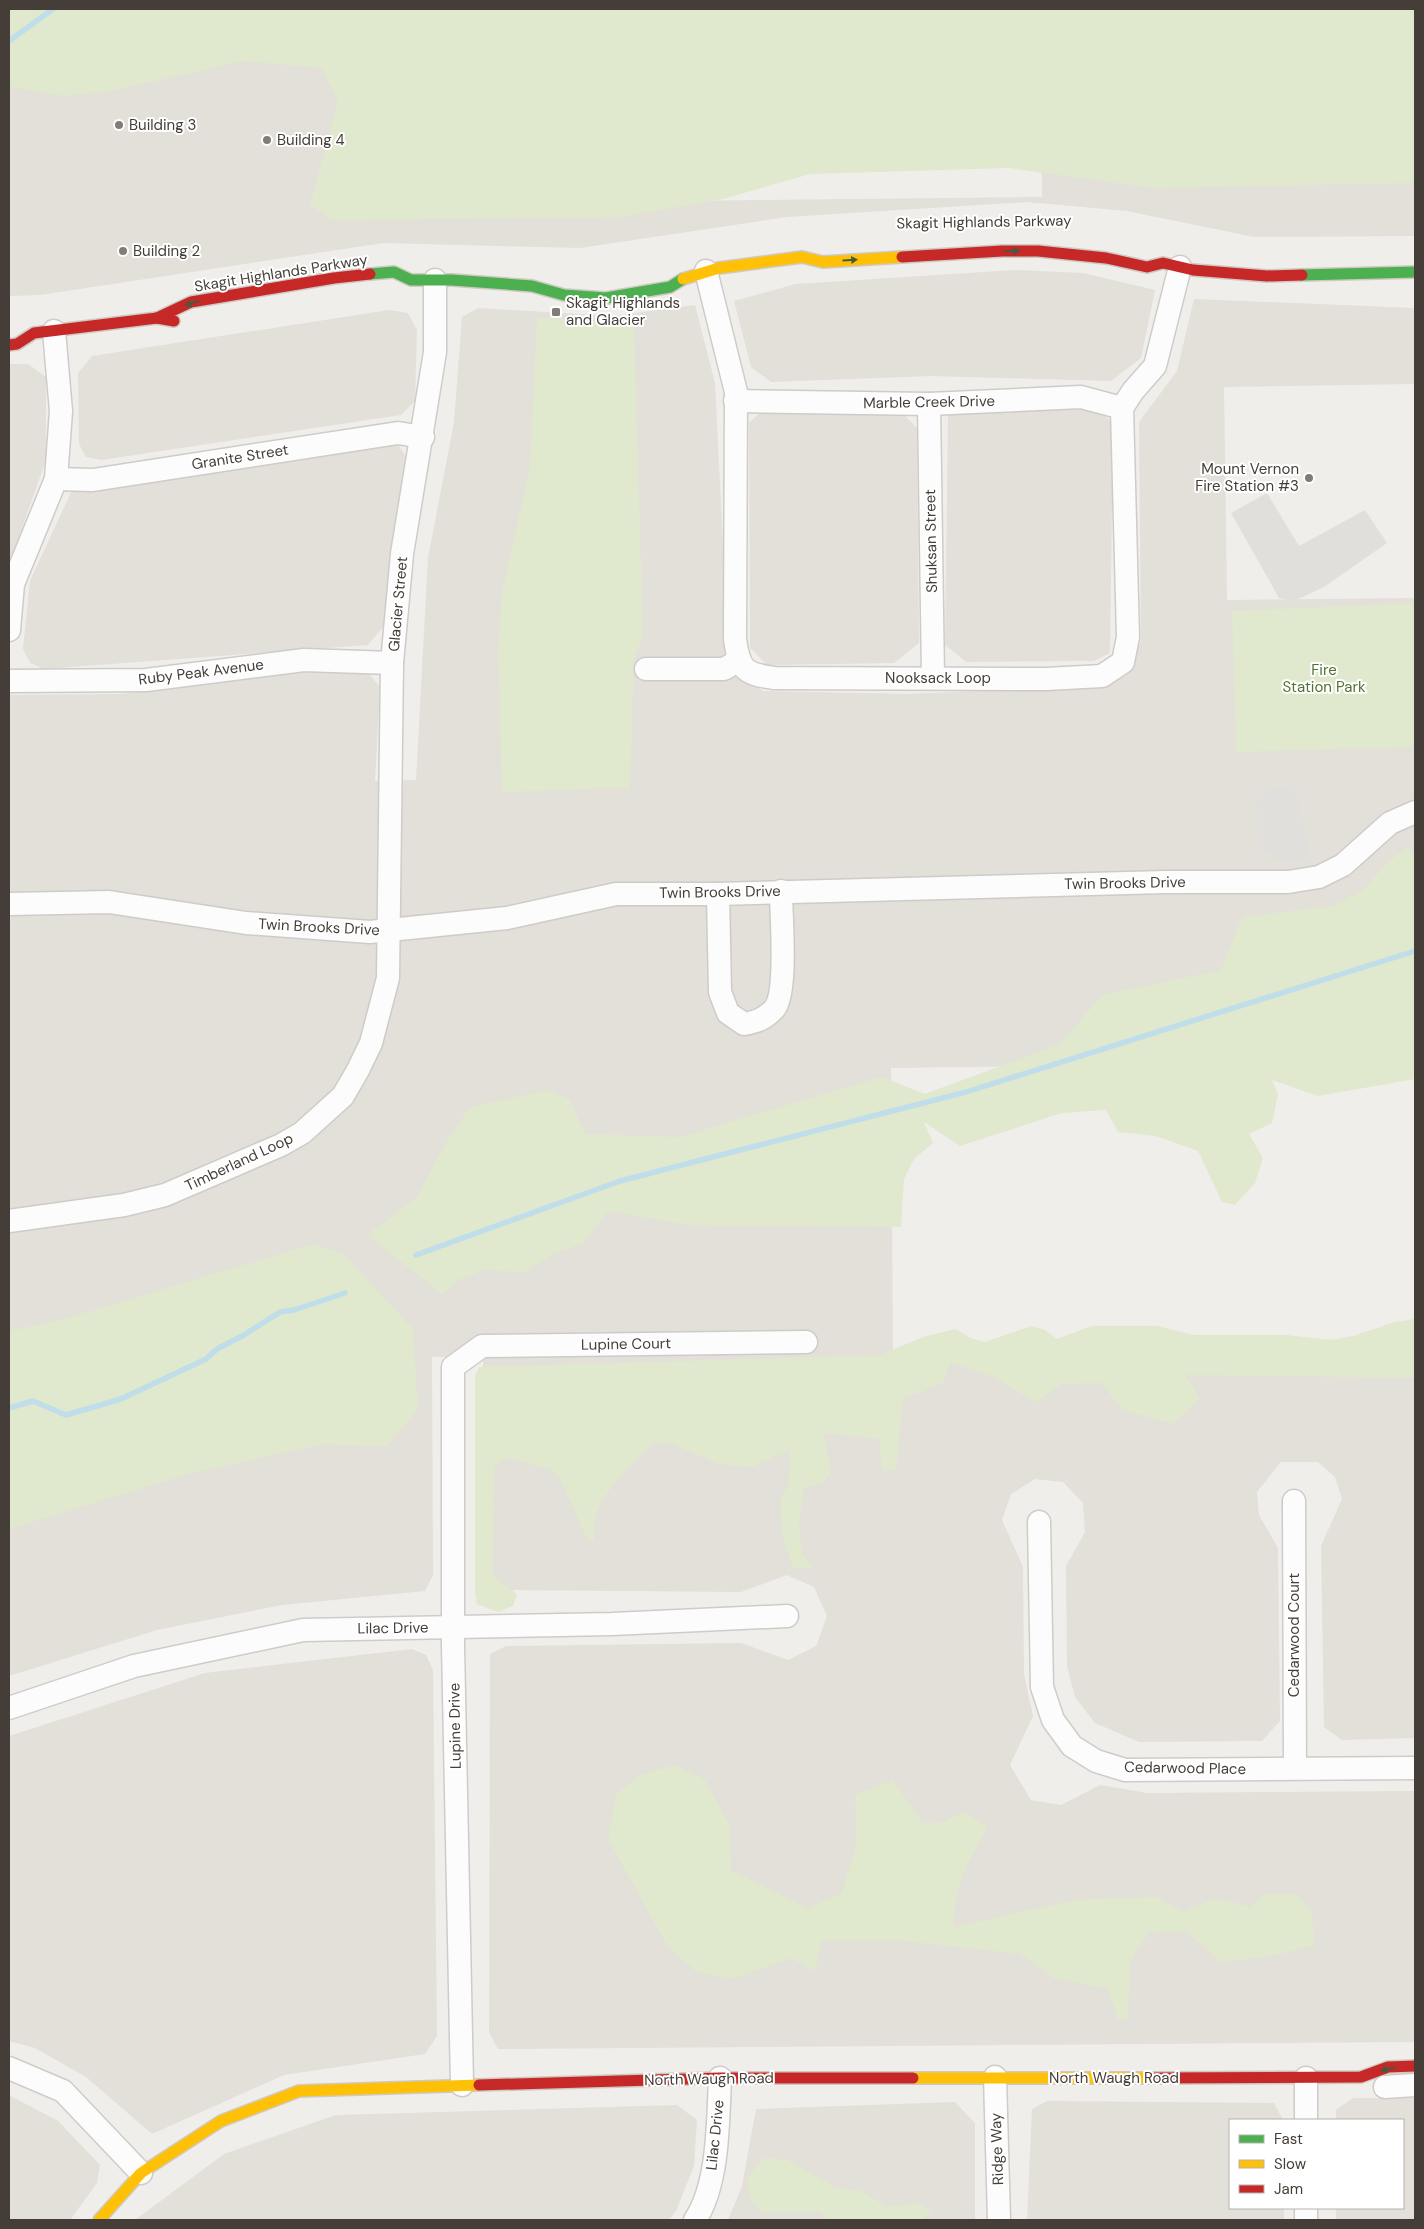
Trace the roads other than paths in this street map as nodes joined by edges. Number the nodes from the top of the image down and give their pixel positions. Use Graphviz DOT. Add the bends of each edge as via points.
graph roads {
  1 [pos="816,248"];
  2 [pos="1154,249"];
  3 [pos="802,257"];
  4 [pos="1172,265"];
  5 [pos="673,272"];
  6 [pos="1415,272"];
  7 [pos="697,274"];
  8 [pos="411,280"];
  9 [pos="435,280"];
  10 [pos="558,280"];
  11 [pos="532,286"];
  12 [pos="396,288"];
  13 [pos="157,318"];
  14 [pos="185,320"];
  15 [pos="38,330"];
  16 [pos="9,345"];
  17 [pos="735,401"];
  18 [pos="929,404"];
  19 [pos="1122,408"];
  20 [pos="423,437"];
  21 [pos="56,479"];
  22 [pos="9,630"];
  23 [pos="738,661"];
  24 [pos="392,663"];
  25 [pos="646,669"];
  26 [pos="933,678"];
  27 [pos="9,682"];
  28 [pos="1415,812"];
  29 [pos="780,891"];
  30 [pos="718,894"];
  31 [pos="9,904"];
  32 [pos="387,931"];
  33 [pos="9,1221"];
  34 [pos="806,1342"];
  35 [pos="453,1367"];
  36 [pos="1294,1501"];
  37 [pos="1039,1522"];
  38 [pos="787,1616"];
  39 [pos="453,1626"];
  40 [pos="9,1708"];
  41 [pos="1295,1768"];
  42 [pos="1415,1768"];
  43 [pos="1415,2066"];
  44 [pos="9,2068"];
  45 [pos="995,2077"];
  46 [pos="1361,2077"];
  47 [pos="720,2078"];
  48 [pos="1306,2078"];
  49 [pos="462,2085"];
  50 [pos="1415,2086"];
  51 [pos="1385,2087"];
  52 [pos="1306,2119"];
  53 [pos="141,2173"];
  54 [pos="99,2220"];
  55 [pos="694,2220"];
  56 [pos="999,2220"];
  1 -- 3 [label="street, Skagit Highlands Parkway"];
  2 -- 4 [label="street"];
  3 -- 4 [label="street, Skagit Highlands Parkway, one-way" via="823,262 1038,251 1097,256 1147,268"];
  3 -- 7 [label="street, Skagit Highlands Parkway"];
  4 -- 6 [label="street, Skagit Highlands Parkway" via="1267,276"];
  4 -- 19 [label="street" via="1155,366"];
  5 -- 7 [label="street, Skagit Highlands Parkway"];
  7 -- 11 [label="street, Skagit Highlands Parkway" via="670,287 606,298 564,295"];
  7 -- 17 [label="street" via="736,392"];
  8 -- 9 [label="street, Skagit Highlands Parkway"];
  8 -- 12 [label="street, Skagit Highlands Parkway"];
  8 -- 13 [label="street, Skagit Highlands Parkway, one-way" via="394,272 334,278 191,302"];
  9 -- 11 [label="street, Skagit Highlands Parkway"];
  9 -- 20 [label="street, Glacier Street" via="435,352"];
  10 -- 11 [label="street, Skagit Highlands Parkway"];
  13 -- 14 [label="street, Skagit Highlands Parkway"];
  13 -- 15 [label="street, Skagit Highlands Parkway"];
  15 -- 16 [label="street, Skagit Highlands Parkway" via="17,344"];
  15 -- 21 [label="street" via="61,411"];
  17 -- 18 [label="street, Marble Creek Drive"];
  17 -- 23 [label="street" via="735,639"];
  18 -- 19 [label="street, Marble Creek Drive" via="1080,397"];
  18 -- 26 [label="street, Shuksan Street"];
  19 -- 26 [label="street, Nooksack Loop" via="1128,637 1123,662 1102,676"];
  20 -- 21 [label="street, Granite Street" via="398,433 93,480"];
  20 -- 24 [label="street, Glacier Street" via="402,554"];
  21 -- 22 [label="street" via="13,584"];
  23 -- 25 [label="street" via="724,669"];
  23 -- 26 [label="street, Nooksack Loop" via="753,676 774,678"];
  24 -- 27 [label="street, Ruby Peak Avenue" via="304,660 146,680"];
  24 -- 32 [label="street, Glacier Street"];
  28 -- 29 [label="street, Twin Brooks Drive" via="1390,823 1343,865 1319,877 1288,882"];
  29 -- 30 [label="street, Twin Brooks Drive"];
  29 -- 30 [label="street" via="782,986 776,1008 760,1021 744,1024 728,1013 720,992"];
  30 -- 32 [label="street, Twin Brooks Drive" via="616,894 507,918"];
  31 -- 32 [label="street, Twin Brooks Drive" via="108,902 255,923"];
  32 -- 33 [label="street, Timberland Loop" via="388,978 371,1043 343,1096 302,1132 281,1145 165,1196"];
  34 -- 35 [label="street, Lupine Court" via="482,1346"];
  35 -- 39 [label="street, Lupine Drive"];
  36 -- 41 [label="street, Cedarwood Court"];
  37 -- 41 [label="street, Cedarwood Place" via="1042,1688 1053,1720 1072,1746 1096,1761 1125,1770"];
  38 -- 39 [label="street, Lilac Drive" via="612,1624"];
  39 -- 40 [label="street, Lilac Drive" via="303,1630 134,1666"];
  39 -- 49 [label="street, Lupine Drive"];
  41 -- 42 [label="street, Cedarwood Place"];
  43 -- 46 [label="street, North Waugh Road, one-way" via="1388,2068"];
  44 -- 53 [label="street" via="63,2091"];
  45 -- 47 [label="street, North Waugh Road"];
  45 -- 48 [label="street, North Waugh Road"];
  45 -- 56 [label="street, Ridge Way"];
  46 -- 48 [label="street, North Waugh Road"];
  46 -- 51 [label="street, North Waugh Road"];
  47 -- 49 [label="street, North Waugh Road"];
  47 -- 55 [label="street, Lilac Drive" via="717,2144 711,2179"];
  48 -- 52 [label="street"];
  49 -- 53 [label="street, North Waugh Road" via="299,2092 221,2121"];
  50 -- 51 [label="street, North Waugh Road"];
  53 -- 54 [label="street, North Waugh Road"];
}
